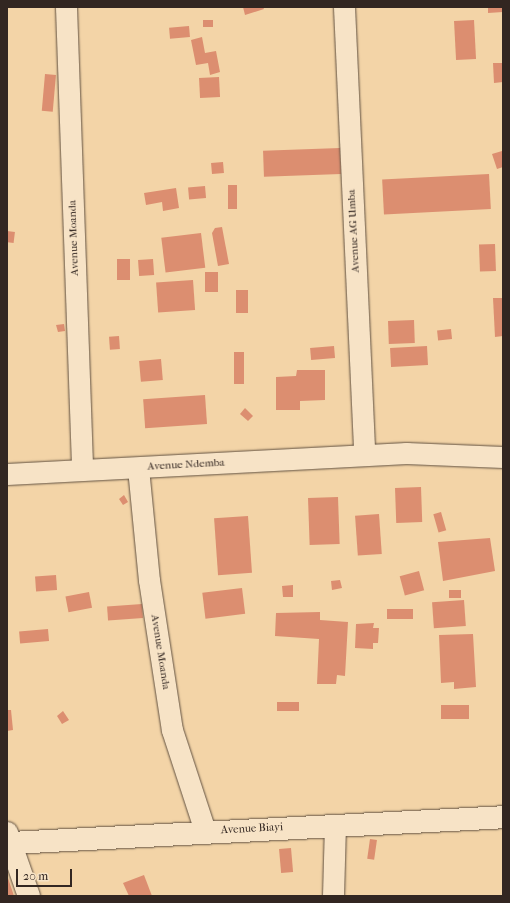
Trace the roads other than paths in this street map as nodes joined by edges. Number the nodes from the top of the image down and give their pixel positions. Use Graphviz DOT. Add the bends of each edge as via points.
graph roads {
  1 [pos="66,7"];
  2 [pos="344,7"];
  3 [pos="364,455"];
  4 [pos="503,457"];
  5 [pos="138,468"];
  6 [pos="82,470"];
  7 [pos="7,474"];
  8 [pos="503,817"];
  9 [pos="335,825"];
  10 [pos="205,831"];
  11 [pos="8,840"];
  12 [pos="29,896"];
  13 [pos="333,896"];
  1 -- 6 [label="street, Avenue Moanda"];
  2 -- 3 [label="street, Avenue AG Umba"];
  3 -- 4 [label="street, Avenue Ndemba"];
  3 -- 5 [label="street, Avenue Ndemba"];
  5 -- 6 [label="street, Avenue Ndemba"];
  5 -- 10 [label="street, Avenue Moanda" via="149,580 172,730"];
  6 -- 7 [label="street, Avenue Ndemba"];
  8 -- 9 [label="street, Avenue Biayi"];
  9 -- 10 [label="street, Avenue Biayi"];
  9 -- 13 [label="street"];
  10 -- 11 [label="street, Avenue Biayi"];
  11 -- 12 [label="street"];
}
